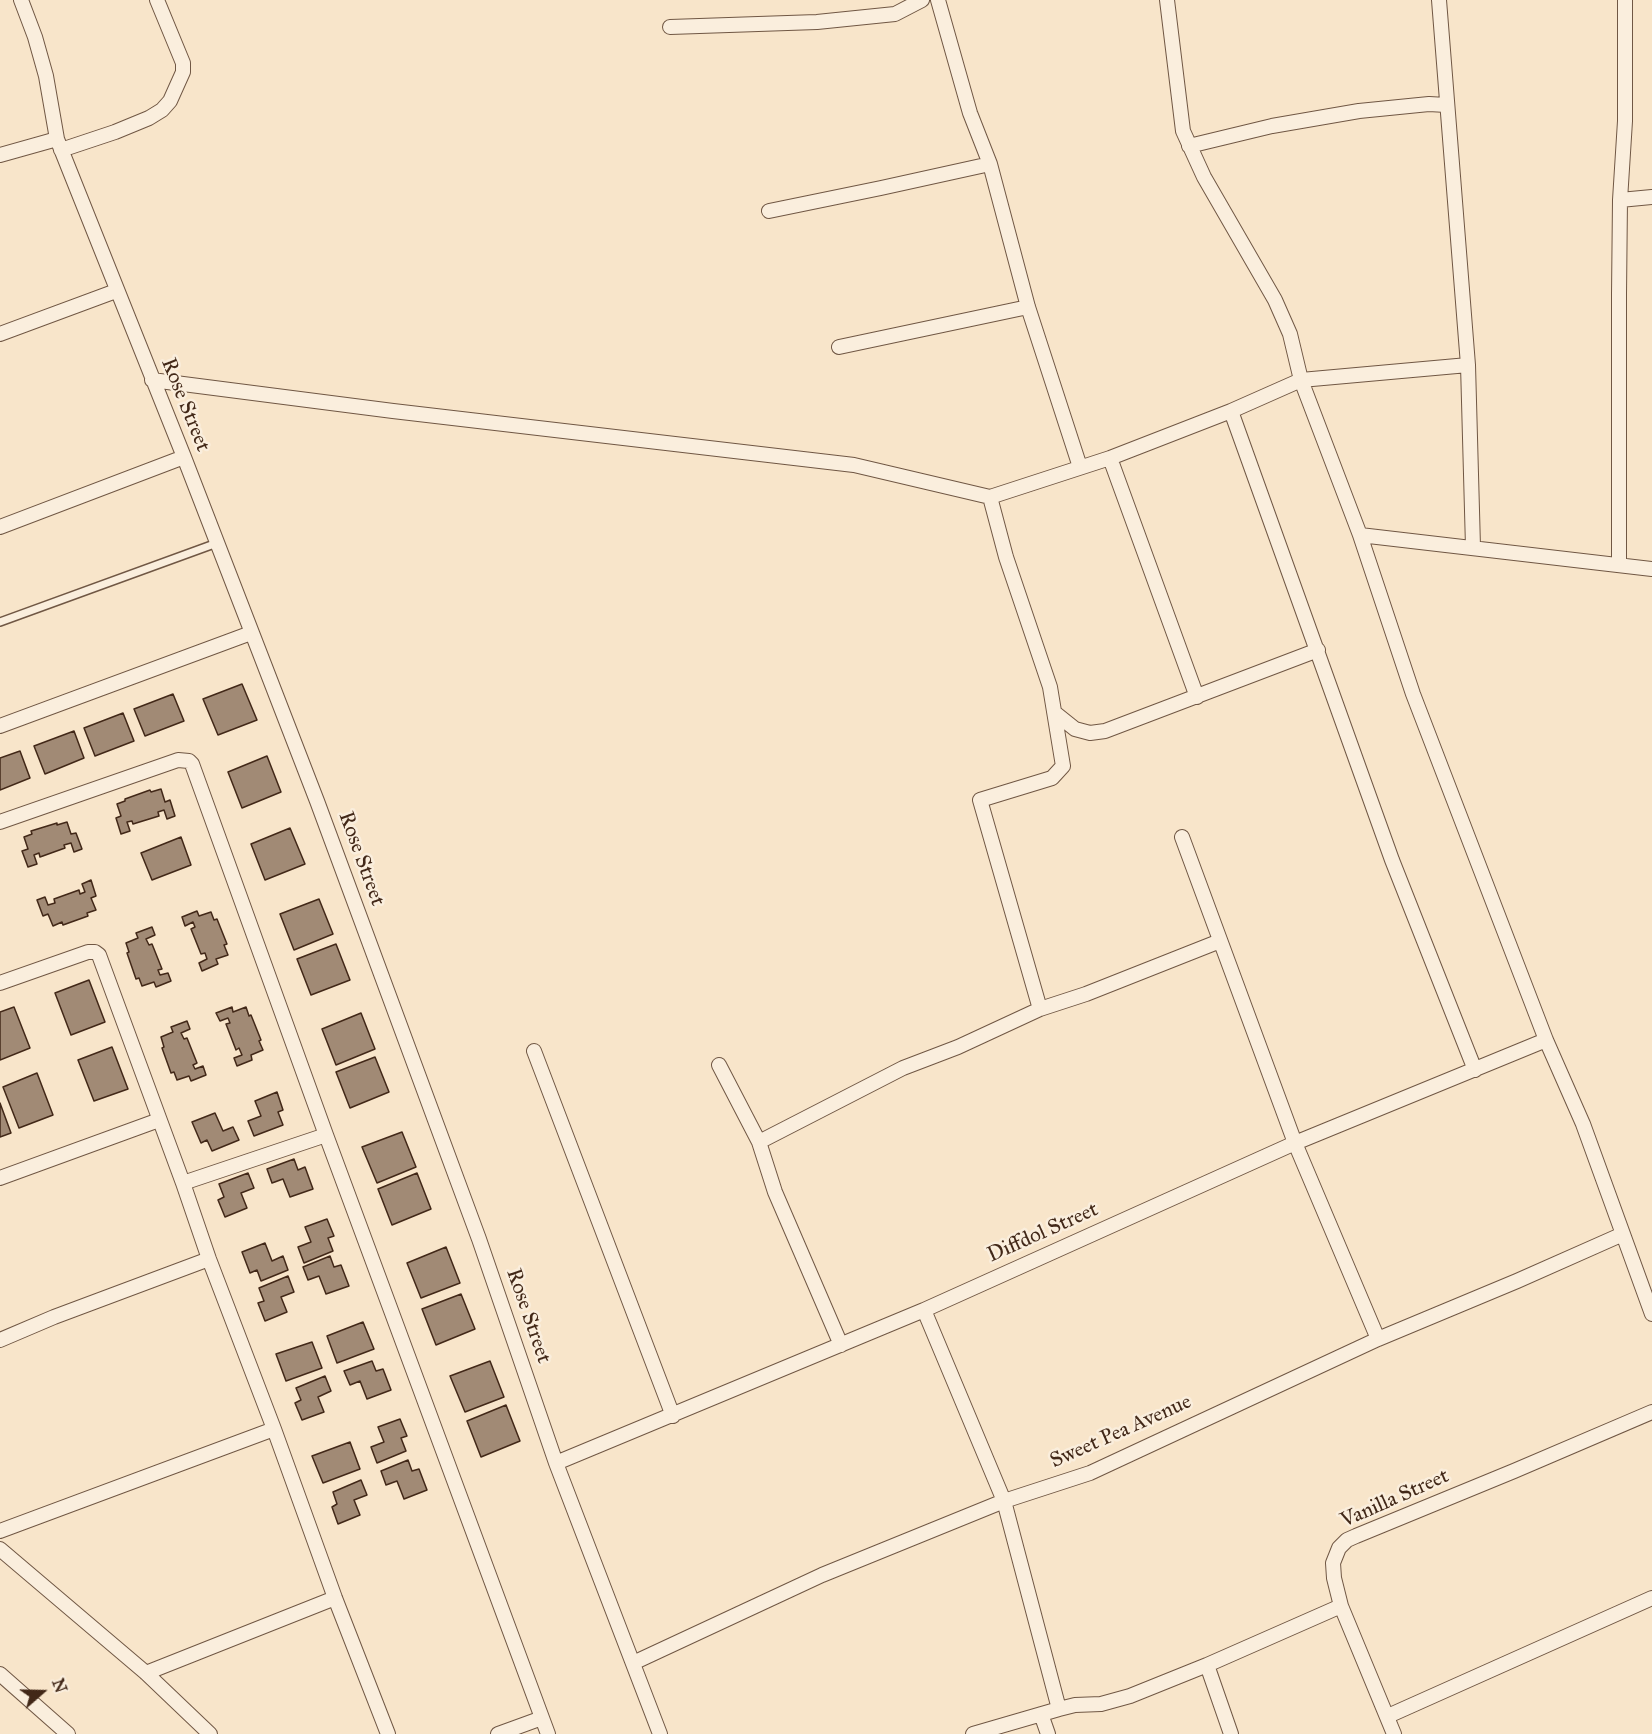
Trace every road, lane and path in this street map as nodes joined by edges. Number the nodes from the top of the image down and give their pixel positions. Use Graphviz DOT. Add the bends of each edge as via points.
graph roads {
  1 [pos="21,0"];
  2 [pos="157,0"];
  3 [pos="922,0"];
  4 [pos="938,0"];
  5 [pos="1167,0"];
  6 [pos="1439,0"];
  7 [pos="1625,0"];
  8 [pos="670,27"];
  9 [pos="1446,105"];
  10 [pos="59,144"];
  11 [pos="1189,146"];
  12 [pos="0,155"];
  13 [pos="990,164"];
  14 [pos="1652,197"];
  15 [pos="1620,200"];
  16 [pos="769,211"];
  17 [pos="116,291"];
  18 [pos="1028,307"];
  19 [pos="0,334"];
  20 [pos="839,347"];
  21 [pos="1467,364"];
  22 [pos="152,380"];
  23 [pos="1301,380"];
  24 [pos="1231,411"];
  25 [pos="184,457"];
  26 [pos="1110,458"];
  27 [pos="1080,467"];
  28 [pos="990,497"];
  29 [pos="0,527"];
  30 [pos="1360,535"];
  31 [pos="217,543"];
  32 [pos="1473,547"];
  33 [pos="1619,565"];
  34 [pos="1652,569"];
  35 [pos="0,622"];
  36 [pos="251,633"];
  37 [pos="1318,650"];
  38 [pos="1197,697"];
  39 [pos="1055,712"];
  40 [pos="0,726"];
  41 [pos="0,822"];
  42 [pos="1182,837"];
  43 [pos="1220,941"];
  44 [pos="0,983"];
  45 [pos="1040,1009"];
  46 [pos="1546,1040"];
  47 [pos="534,1051"];
  48 [pos="719,1065"];
  49 [pos="1475,1070"];
  50 [pos="159,1120"];
  51 [pos="326,1135"];
  52 [pos="759,1142"];
  53 [pos="1295,1143"];
  54 [pos="0,1178"];
  55 [pos="183,1183"];
  56 [pos="1623,1234"];
  57 [pos="209,1259"];
  58 [pos="924,1310"];
  59 [pos="1652,1314"];
  60 [pos="1378,1339"];
  61 [pos="0,1340"];
  62 [pos="842,1345"];
  63 [pos="1652,1412"];
  64 [pos="673,1416"];
  65 [pos="274,1429"];
  66 [pos="556,1463"];
  67 [pos="1004,1501"];
  68 [pos="0,1531"];
  69 [pos="0,1549"];
  70 [pos="335,1598"];
  71 [pos="1652,1598"];
  72 [pos="1341,1606"];
  73 [pos="633,1663"];
  74 [pos="1207,1665"];
  75 [pos="146,1673"];
  76 [pos="0,1674"];
  77 [pos="1059,1709"];
  78 [pos="1041,1713"];
  79 [pos="1388,1716"];
  80 [pos="542,1718"];
  81 [pos="66,1733"];
  82 [pos="210,1734"];
  83 [pos="387,1734"];
  84 [pos="498,1734"];
  85 [pos="548,1734"];
  86 [pos="660,1734"];
  87 [pos="973,1734"];
  88 [pos="1048,1734"];
  89 [pos="1231,1734"];
  90 [pos="1394,1734"];
  1 -- 10 [label="street, Rose Street" via="46,76"];
  2 -- 10 [label="street" via="183,63 170,101 149,118 115,132"];
  3 -- 8 [label="street" via="895,14 817,22"];
  4 -- 13 [label="street" via="964,93"];
  5 -- 11 [label="street" via="1183,130"];
  6 -- 9 [label="street"];
  7 -- 15 [label="street" via="1625,122"];
  9 -- 11 [label="street" via="1359,111"];
  9 -- 21 [label="street"];
  10 -- 12 [label="street"];
  10 -- 17 [label="street, Rose Street"];
  11 -- 23 [label="street" via="1275,300 1290,334"];
  13 -- 16 [label="street"];
  13 -- 18 [label="street"];
  14 -- 15 [label="street"];
  15 -- 33 [label="street"];
  17 -- 19 [label="street"];
  17 -- 22 [label="street, Rose Street"];
  18 -- 20 [label="street"];
  18 -- 27 [label="street"];
  21 -- 23 [label="street"];
  21 -- 32 [label="street"];
  22 -- 25 [label="street, Rose Street"];
  22 -- 28 [label="street" via="854,465"];
  23 -- 24 [label="street"];
  23 -- 30 [label="street"];
  24 -- 26 [label="street"];
  24 -- 37 [label="street"];
  25 -- 29 [label="street"];
  25 -- 31 [label="street, Rose Street"];
  26 -- 27 [label="street"];
  26 -- 38 [label="street"];
  27 -- 28 [label="street"];
  28 -- 39 [label="street"];
  30 -- 32 [label="street"];
  30 -- 46 [label="street" via="1413,694"];
  31 -- 35 [label="lane"];
  31 -- 36 [label="street, Rose Street"];
  32 -- 33 [label="street"];
  33 -- 34 [label="street"];
  36 -- 40 [label="street"];
  36 -- 66 [label="street, Rose Street" via="471,1217"];
  37 -- 38 [label="street"];
  37 -- 49 [label="street" via="1392,860"];
  38 -- 39 [label="street" via="1090,733 1075,729"];
  39 -- 45 [label="street" via="1063,766 1058,772 1052,778 980,800"];
  41 -- 51 [label="street" via="178,760 189,761"];
  42 -- 43 [label="street"];
  43 -- 45 [label="street"];
  43 -- 53 [label="street"];
  44 -- 50 [label="street" via="88,951 99,955"];
  45 -- 52 [label="street" via="903,1068"];
  46 -- 49 [label="street, Diffdol Street"];
  46 -- 56 [label="street" via="1583,1124"];
  47 -- 64 [label="street"];
  48 -- 52 [label="street"];
  49 -- 53 [label="street, Diffdol Street"];
  50 -- 54 [label="street"];
  50 -- 55 [label="street"];
  51 -- 55 [label="street"];
  51 -- 80 [label="street"];
  52 -- 62 [label="street" via="775,1192"];
  53 -- 58 [label="street, Diffdol Street"];
  53 -- 60 [label="street"];
  55 -- 57 [label="street"];
  56 -- 59 [label="street"];
  56 -- 60 [label="street, Sweet Pea Avenue"];
  57 -- 61 [label="street"];
  57 -- 65 [label="street"];
  58 -- 62 [label="street, Diffdol Street"];
  58 -- 67 [label="street"];
  60 -- 67 [label="street, Sweet Pea Avenue" via="1090,1473"];
  62 -- 64 [label="street, Diffdol Street"];
  63 -- 72 [label="street, Vanilla Street" via="1347,1540 1333,1563"];
  64 -- 66 [label="street, Diffdol Street"];
  65 -- 68 [label="street"];
  65 -- 70 [label="street"];
  66 -- 73 [label="street, Rose Street"];
  67 -- 73 [label="street, Sweet Pea Avenue" via="822,1575"];
  67 -- 77 [label="street"];
  69 -- 75 [label="street"];
  70 -- 75 [label="street"];
  70 -- 83 [label="street"];
  71 -- 79 [label="street"];
  72 -- 74 [label="street"];
  72 -- 79 [label="street, Vanilla Street"];
  73 -- 86 [label="street, Rose Street"];
  74 -- 77 [label="street" via="1130,1696"];
  74 -- 89 [label="street"];
  75 -- 82 [label="street"];
  76 -- 81 [label="street"];
  77 -- 78 [label="street"];
  78 -- 87 [label="street"];
  78 -- 88 [label="street"];
  79 -- 90 [label="street, Vanilla Street"];
  80 -- 84 [label="street"];
  80 -- 85 [label="street"];
}
